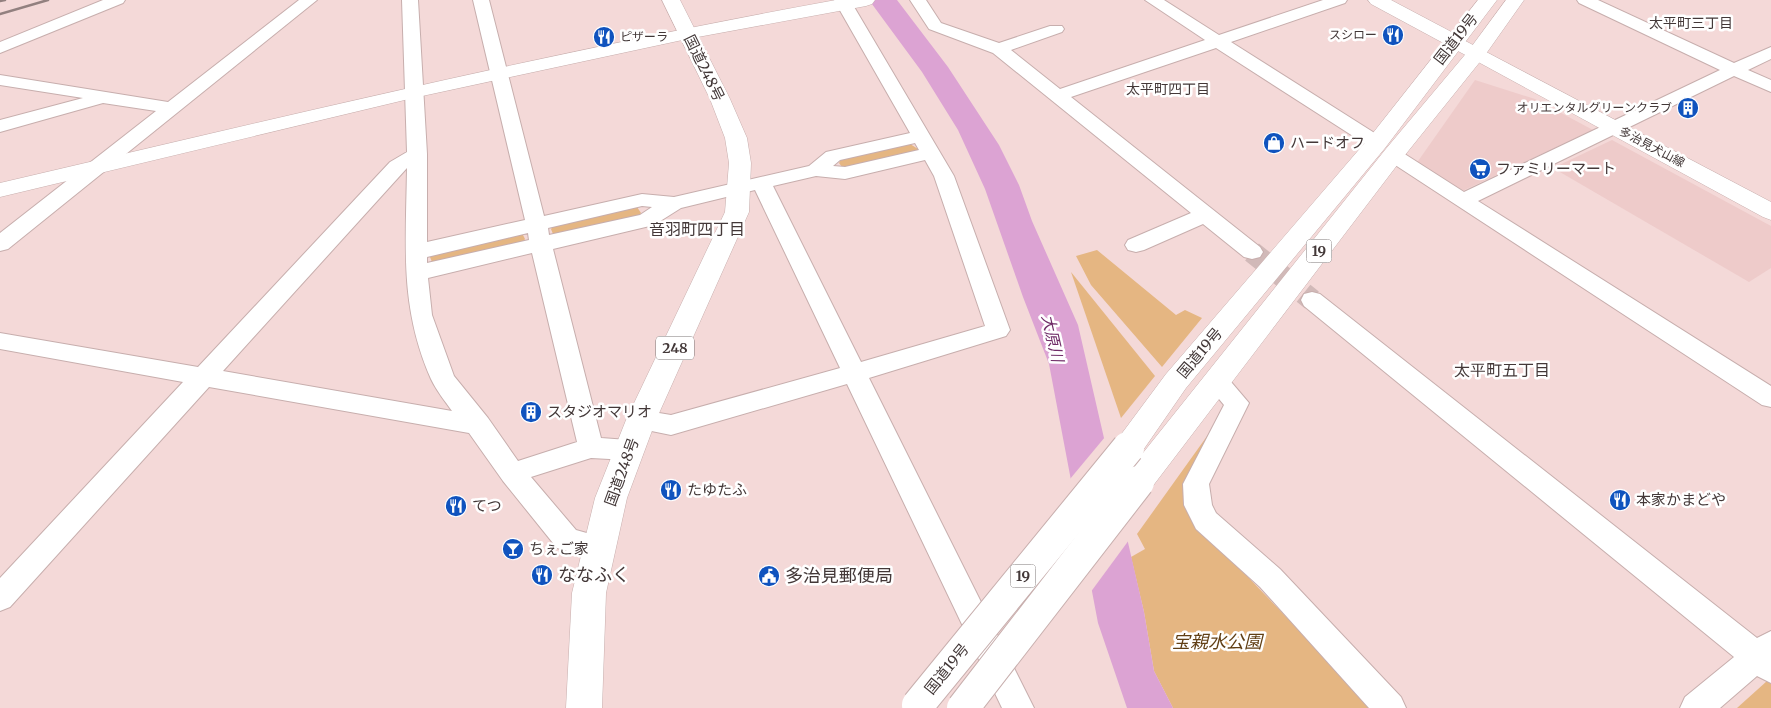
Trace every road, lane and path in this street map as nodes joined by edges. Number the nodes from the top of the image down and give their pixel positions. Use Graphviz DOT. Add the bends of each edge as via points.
graph roads {
  1 [pos="117,0"];
  2 [pos="309,0"];
  3 [pos="410,0"];
  4 [pos="481,0"];
  5 [pos="671,0"];
  6 [pos="918,0"];
  7 [pos="1153,0"];
  8 [pos="1339,0"];
  9 [pos="1377,0"];
  10 [pos="1488,0"];
  11 [pos="1515,0"];
  12 [pos="1585,0"];
  13 [pos="851,2"];
  14 [pos="1056,29"];
  15 [pos="687,33"];
  16 [pos="1454,41"];
  17 [pos="1218,42"];
  18 [pos="0,48"];
  19 [pos="999,49"];
  20 [pos="1771,52"];
  21 [pos="1476,54"];
  22 [pos="1734,70"];
  23 [pos="500,73"];
  24 [pos="0,80"];
  25 [pos="1771,86"];
  26 [pos="413,92"];
  27 [pos="1057,96"];
  28 [pos="103,98"];
  29 [pos="172,108"];
  30 [pos="0,126"];
  31 [pos="1616,128"];
  32 [pos="927,144"];
  33 [pos="1385,149"];
  34 [pos="417,154"];
  35 [pos="99,165"];
  36 [pos="750,185"];
  37 [pos="0,190"];
  38 [pos="1462,200"];
  39 [pos="1771,212"];
  40 [pos="1205,215"];
  41 [pos="540,234"];
  42 [pos="0,244"];
  43 [pos="1136,245"];
  44 [pos="1252,252"];
  45 [pos="416,262"];
  46 [pos="1312,300"];
  47 [pos="0,341"];
  48 [pos="855,373"];
  49 [pos="203,377"];
  50 [pos="1217,382"];
  51 [pos="1771,398"];
  52 [pos="641,420"];
  53 [pos="479,425"];
  54 [pos="591,448"];
  55 [pos="628,450"];
  56 [pos="512,473"];
  57 [pos="598,548"];
  58 [pos="0,598"];
  59 [pos="1766,656"];
  60 [pos="917,706"];
  61 [pos="584,708"];
  62 [pos="963,708"];
  63 [pos="1018,708"];
  64 [pos="1390,708"];
  65 [pos="1696,708"];
  1 -- 18 [label="street"];
  2 -- 29 [label="street"];
  3 -- 26 [label="street"];
  4 -- 23 [label="street"];
  5 -- 15 [label="main road, 国道248号 / 248"];
  6 -- 19 [label="street" via="934,26"];
  7 -- 17 [label="street"];
  8 -- 17 [label="street"];
  9 -- 16 [label="main road, 多治見犬山線"];
  10 -- 16 [label="main road, 国道19号 / 19"];
  11 -- 21 [label="main road, 国道19号 / 19"];
  12 -- 22 [label="street"];
  13 -- 15 [label="main road"];
  13 -- 32 [label="street"];
  14 -- 19 [label="street"];
  15 -- 23 [label="main road"];
  15 -- 36 [label="main road, 国道248号 / 248" via="720,99"];
  16 -- 21 [label="main road, 多治見犬山線"];
  16 -- 33 [label="main road, 国道19号 / 19"];
  17 -- 27 [label="street"];
  17 -- 33 [label="street"];
  19 -- 27 [label="street"];
  20 -- 22 [label="street"];
  21 -- 31 [label="main road, 多治見犬山線"];
  21 -- 33 [label="main road, 国道19号 / 19"];
  22 -- 25 [label="street"];
  22 -- 31 [label="street"];
  23 -- 26 [label="main road"];
  23 -- 41 [label="street"];
  24 -- 28 [label="street"];
  26 -- 34 [label="street"];
  26 -- 35 [label="main road"];
  27 -- 40 [label="street"];
  28 -- 29 [label="street"];
  28 -- 30 [label="street"];
  29 -- 35 [label="street"];
  31 -- 38 [label="street"];
  31 -- 39 [label="main road, 多治見犬山線"];
  32 -- 36 [label="street" via="845,173 816,170"];
  32 -- 48 [label="street" via="944,176 998,330"];
  33 -- 38 [label="street"];
  33 -- 50 [label="main road, 国道19号 / 19"];
  33 -- 60 [label="main road, 国道19号 / 19, bridge" via="1176,381 1128,448"];
  34 -- 45 [label="street"];
  34 -- 49 [label="street" via="397,166"];
  35 -- 37 [label="main road"];
  35 -- 42 [label="street"];
  36 -- 41 [label="street" via="674,202 647,220"];
  36 -- 48 [label="street"];
  36 -- 52 [label="main road, 国道248号 / 248"];
  38 -- 51 [label="street"];
  40 -- 43 [label="street"];
  40 -- 44 [label="street"];
  41 -- 45 [label="street"];
  41 -- 54 [label="street"];
  45 -- 53 [label="street" via="421,315 443,379"];
  46 -- 59 [label="street"];
  47 -- 49 [label="street"];
  48 -- 52 [label="street" via="671,424"];
  48 -- 63 [label="street"];
  49 -- 53 [label="street"];
  49 -- 58 [label="street"];
  50 -- 62 [label="main road, 国道19号 / 19, bridge"];
  50 -- 64 [label="street" via="1237,404 1196,484 1198,505 1206,521 1270,578"];
  52 -- 55 [label="main road, 国道248号 / 248"];
  53 -- 56 [label="street"];
  54 -- 55 [label="street"];
  54 -- 56 [label="street"];
  55 -- 57 [label="main road, 国道248号 / 248"];
  56 -- 57 [label="street" via="567,540"];
  57 -- 61 [label="main road, 国道248号 / 248" via="590,593"];
  59 -- 65 [label="street"];
}
